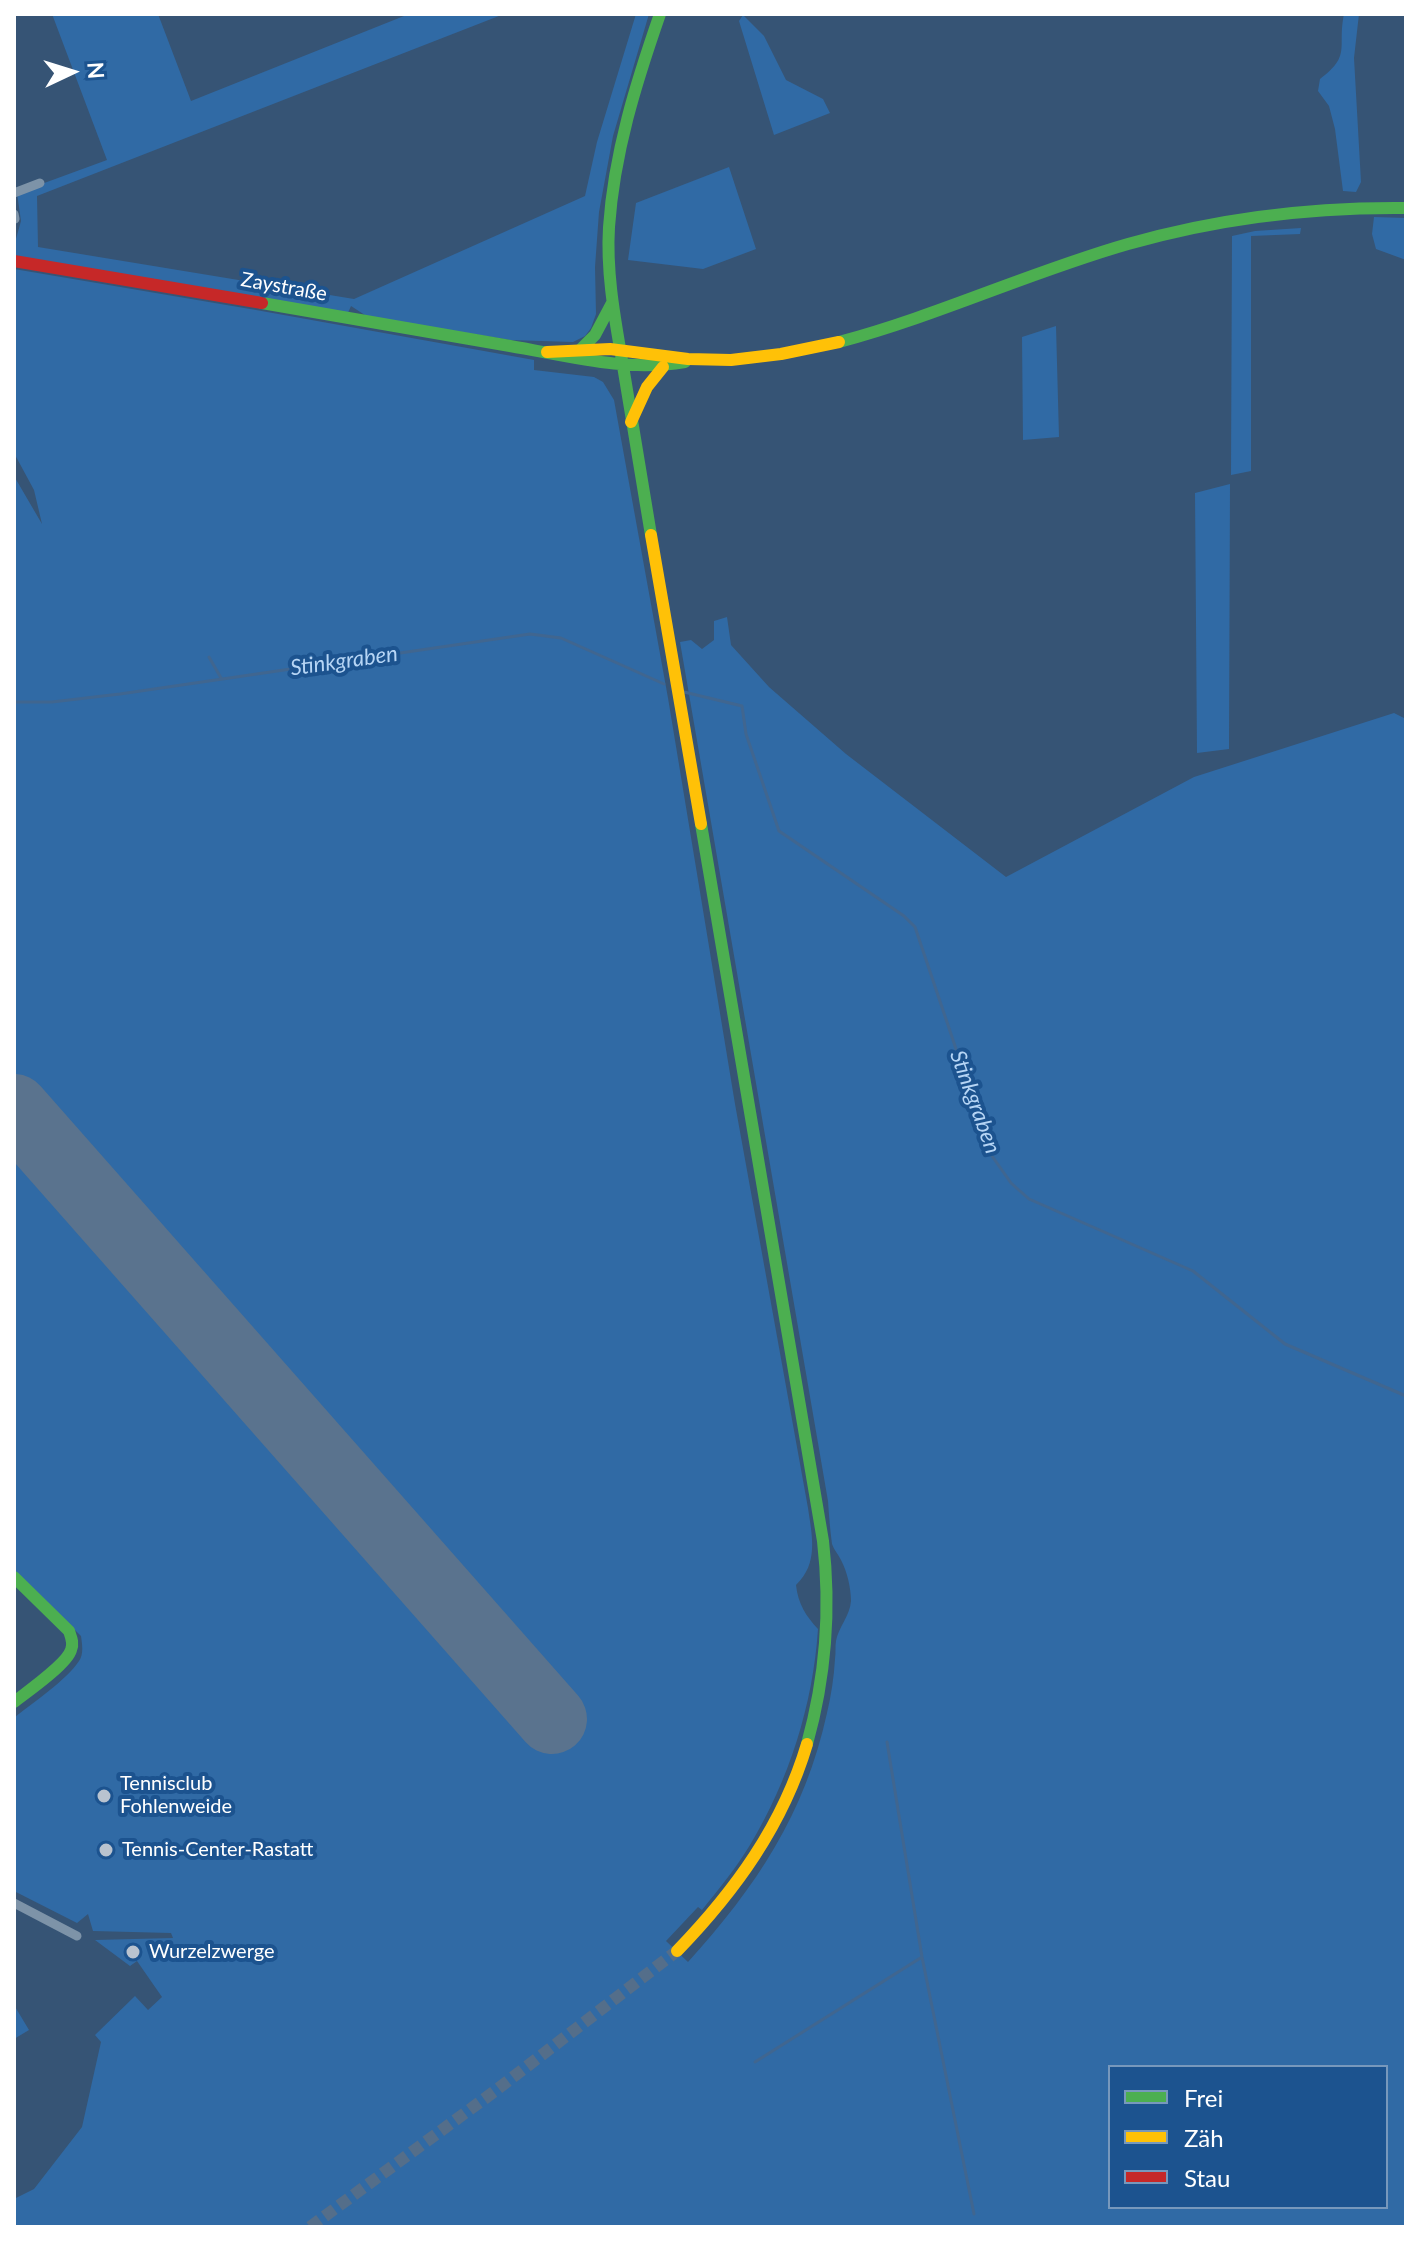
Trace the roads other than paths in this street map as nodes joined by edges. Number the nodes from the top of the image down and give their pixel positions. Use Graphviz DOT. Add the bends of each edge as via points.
graph roads {
  1 [pos="660,14"];
  2 [pos="40,183"];
  3 [pos="14,193"];
  4 [pos="1406,208"];
  5 [pos="14,261"];
  6 [pos="612,303"];
  7 [pos="581,349"];
  8 [pos="618,350"];
  9 [pos="547,352"];
  10 [pos="696,360"];
  11 [pos="621,367"];
  12 [pos="663,367"];
  13 [pos="631,422"];
  14 [pos="14,1577"];
  15 [pos="14,1702"];
  16 [pos="14,1903"];
  17 [pos="77,1936"];
  18 [pos="677,1951"];
  1 -- 6 [label="main road" via="615,173 609,218"];
  2 -- 3 [label="street"];
  4 -- 10 [label="main road" via="1310,209 1205,225 1090,256 833,343 774,355"];
  5 -- 9 [label="main road, Zaystraße"];
  6 -- 7 [label="main road"];
  6 -- 8 [label="main road"];
  7 -- 8 [label="main road, Zaystraße"];
  7 -- 9 [label="main road, Zaystraße"];
  8 -- 10 [label="main road, Zaystraße"];
  8 -- 11 [label="main road"];
  9 -- 11 [label="main road, Zaystraße"];
  10 -- 12 [label="main road, Zaystraße"];
  11 -- 12 [label="main road, Zaystraße"];
  11 -- 13 [label="main road"];
  12 -- 13 [label="main road"];
  13 -- 18 [label="main road" via="823,1541 827,1590 826,1646 814,1718 788,1793 745,1872"];
  14 -- 15 [label="main road" via="69,1631 73,1642 70,1655"];
  16 -- 17 [label="street"];
}
